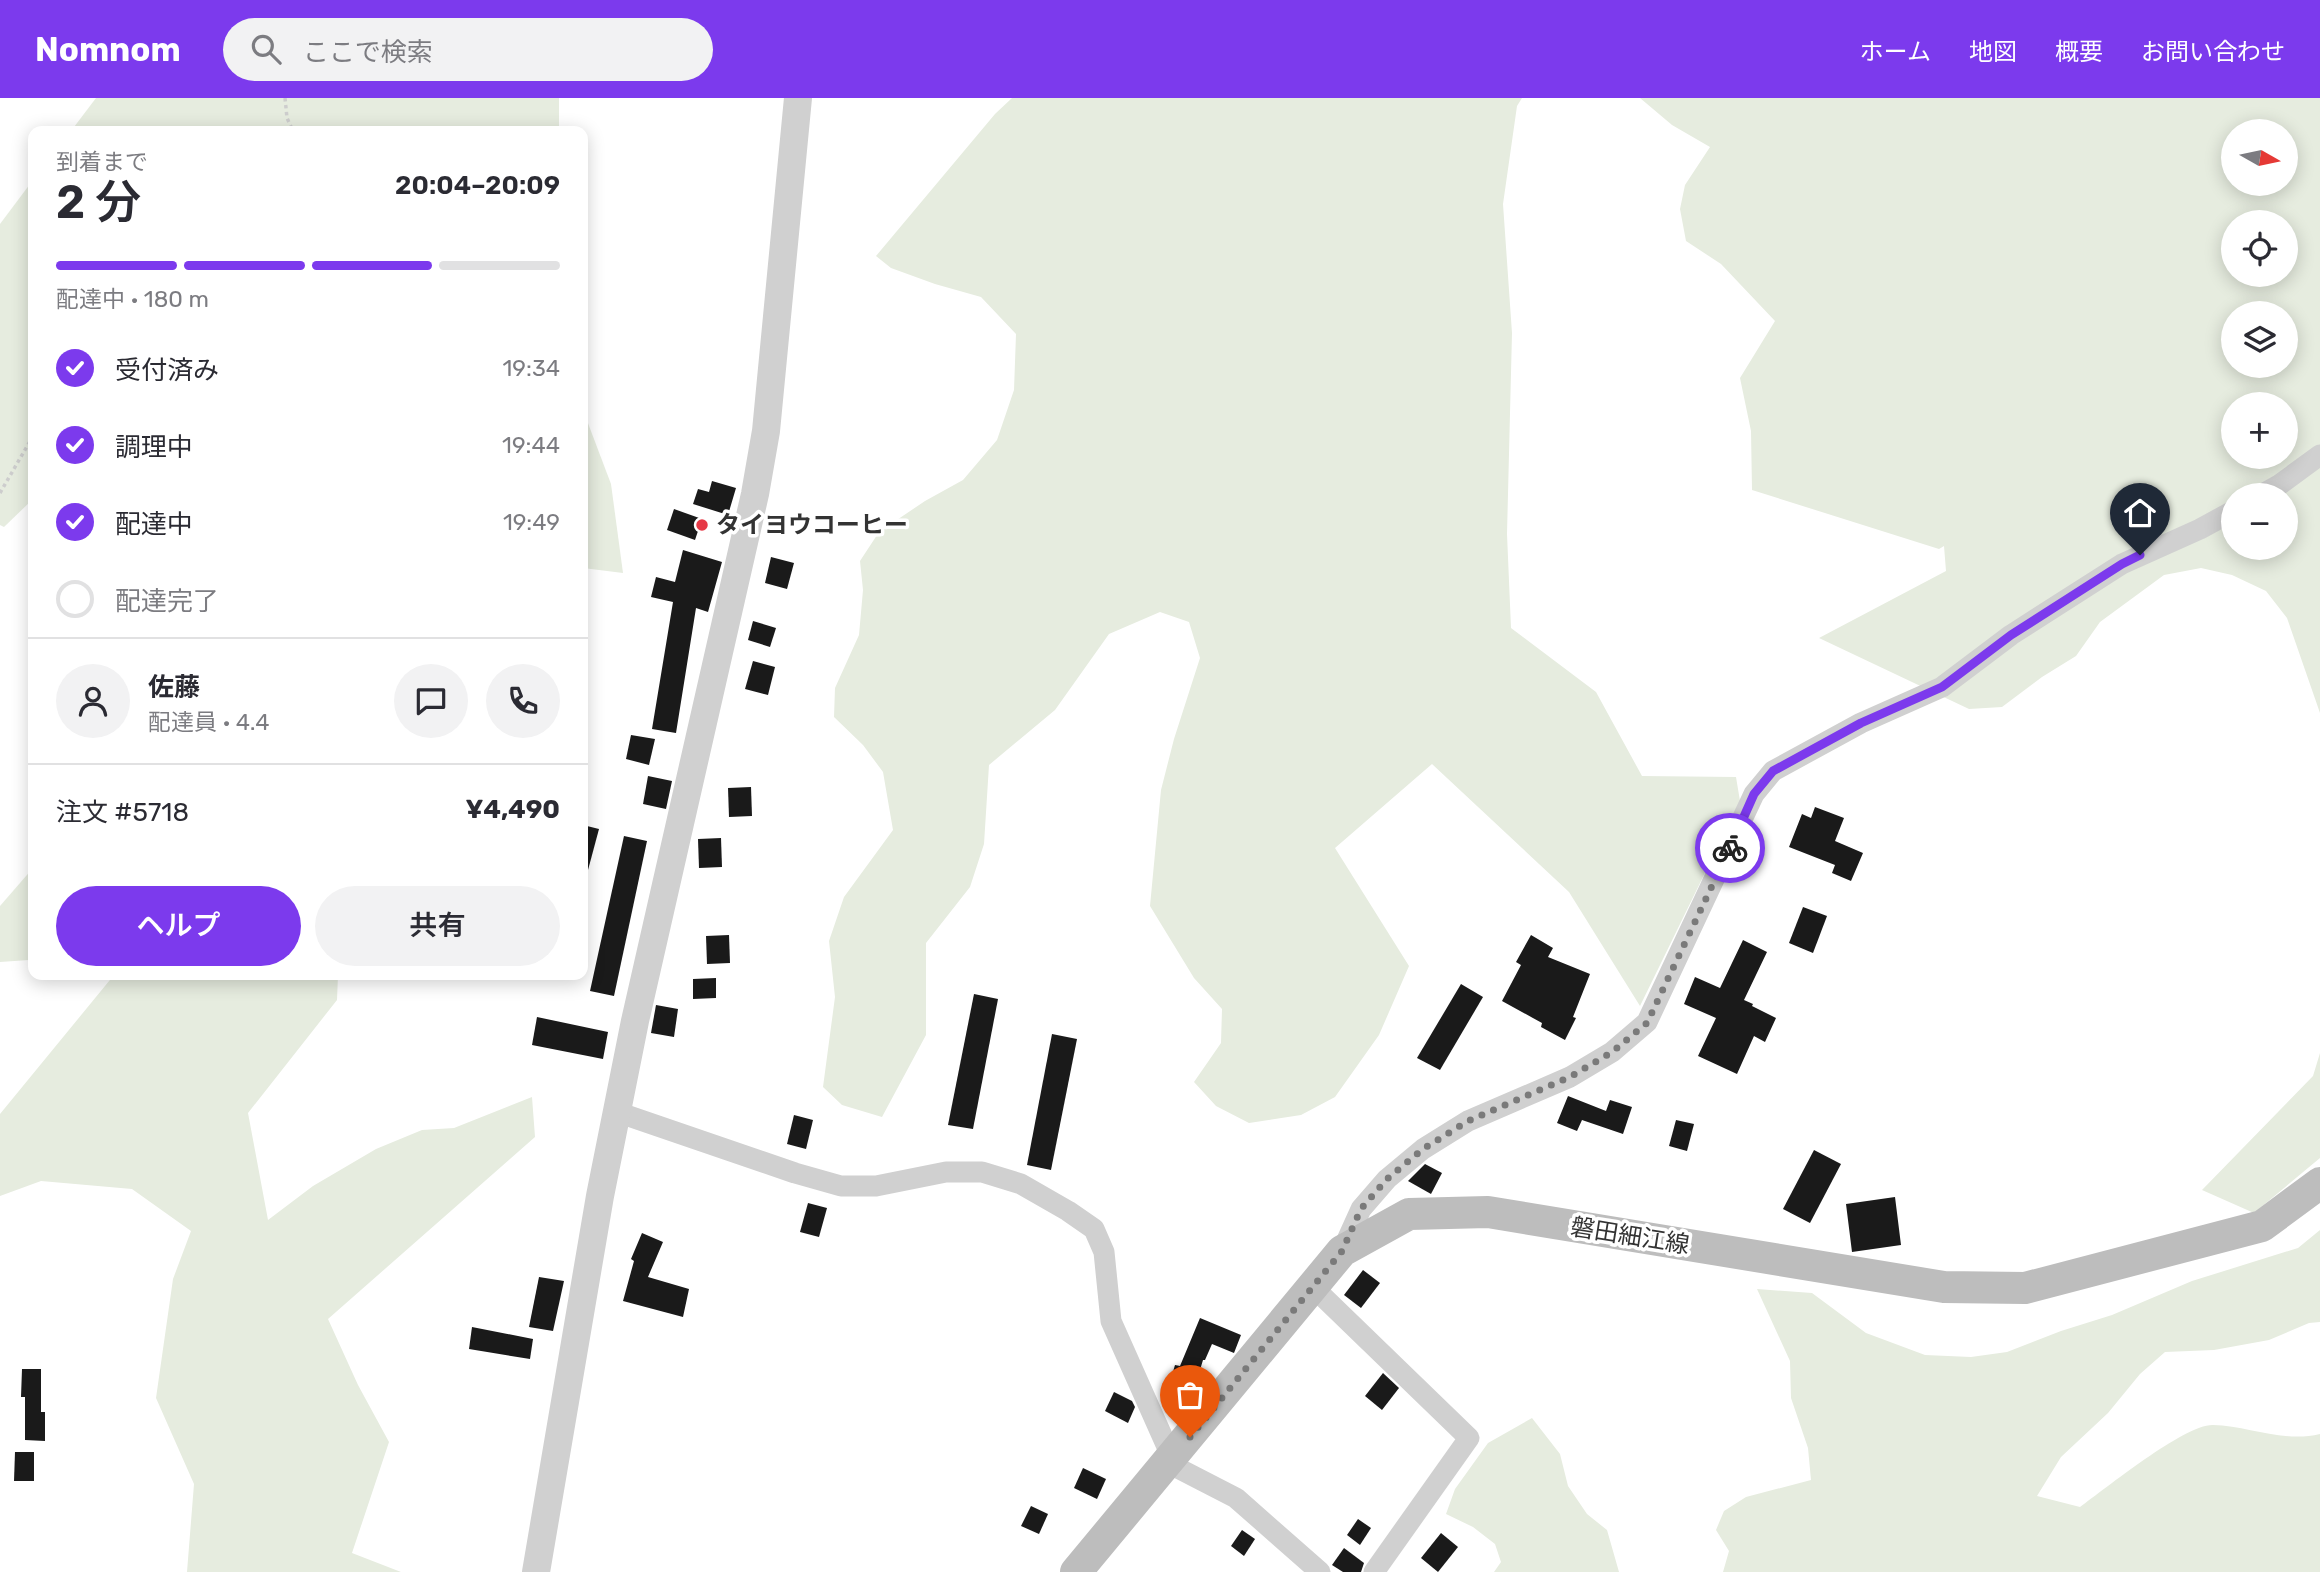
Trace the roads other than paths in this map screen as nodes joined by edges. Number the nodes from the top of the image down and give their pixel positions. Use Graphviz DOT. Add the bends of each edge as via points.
graph roads {
  1 [pos="798,98"];
  2 [pos="2320,455"];
  3 [pos="2281,483"];
  4 [pos="2221,518"];
  5 [pos="617,1112"];
  6 [pos="2320,1183"];
  7 [pos="1342,1251"];
  8 [pos="1312,1287"];
  9 [pos="1170,1461"];
  10 [pos="536,1572"];
  11 [pos="1076,1572"];
  12 [pos="1320,1572"];
  13 [pos="1374,1572"];
  1 -- 5 [label="street" via="766,432 755,494"];
  2 -- 3 [label="street"];
  4 -- 7 [label="street" via="2122,564 2011,635 1942,687 1861,723 1773,771 1754,794 1647,1023 1612,1052 1570,1077 1468,1121 1423,1149 1361,1209"];
  5 -- 9 [label="street" via="841,1186 876,1186 946,1172 982,1172 1021,1184 1068,1211 1094,1229 1104,1252 1111,1321"];
  5 -- 10 [label="street"];
  6 -- 7 [label="main road, 磐田細江線" via="2262,1226 2025,1288 1944,1287 1488,1212 1409,1214"];
  7 -- 8 [label="main road, 磐田細江線"];
  8 -- 9 [label="main road, 磐田細江線"];
  8 -- 13 [label="street" via="1469,1438"];
  9 -- 11 [label="main road, 磐田細江線"];
  9 -- 12 [label="street" via="1236,1498"];
}
